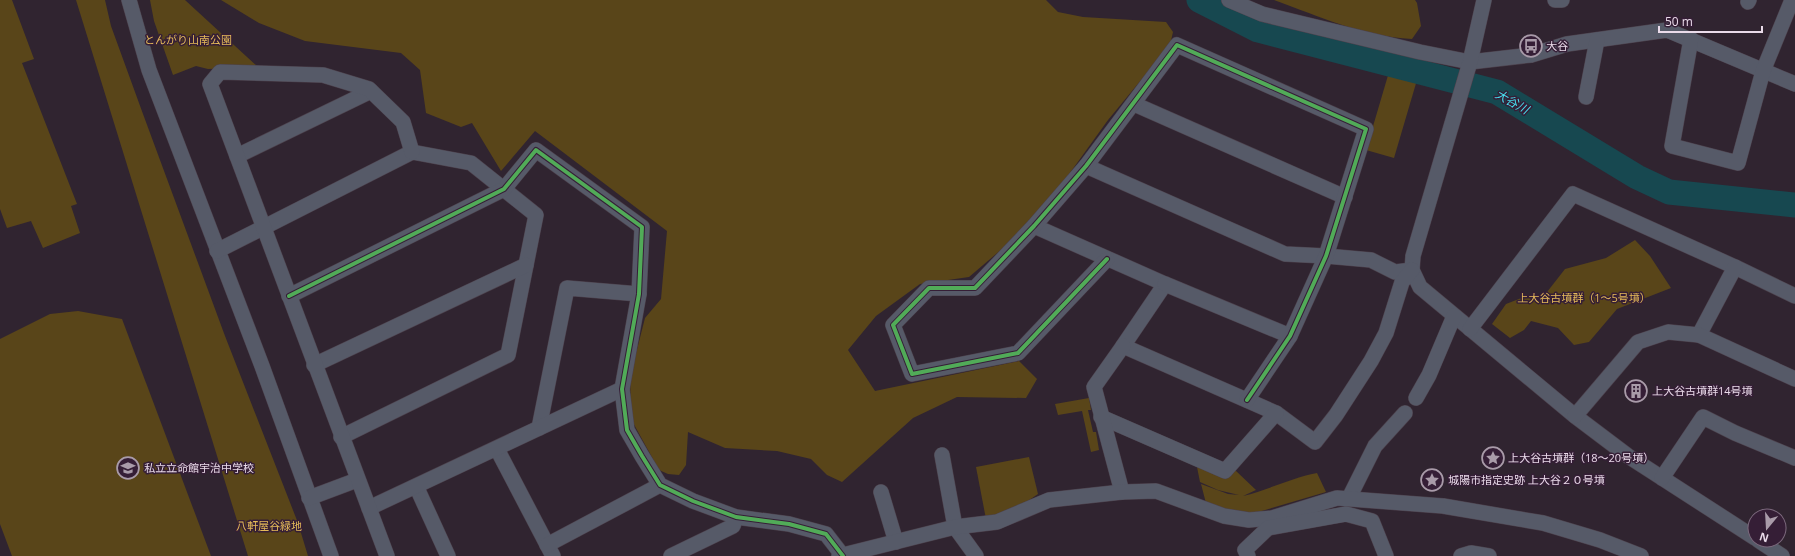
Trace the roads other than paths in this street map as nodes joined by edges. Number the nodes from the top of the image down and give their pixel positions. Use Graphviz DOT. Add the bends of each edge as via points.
graph roads {
  1 [pos="129,0"];
  2 [pos="1228,0"];
  3 [pos="1484,0"];
  4 [pos="1792,0"];
  5 [pos="1691,39"];
  6 [pos="1597,40"];
  7 [pos="1468,68"];
  8 [pos="1763,71"];
  9 [pos="1795,84"];
  10 [pos="371,91"];
  11 [pos="1586,97"];
  12 [pos="1134,104"];
  13 [pos="412,152"];
  14 [pos="237,156"];
  15 [pos="1086,166"];
  16 [pos="504,189"];
  17 [pos="1345,196"];
  18 [pos="1034,226"];
  19 [pos="263,227"];
  20 [pos="217,251"];
  21 [pos="1326,256"];
  22 [pos="1107,259"];
  23 [pos="526,265"];
  24 [pos="1735,267"];
  25 [pos="1412,270"];
  26 [pos="1165,284"];
  27 [pos="639,294"];
  28 [pos="289,296"];
  29 [pos="1795,296"];
  30 [pos="1454,316"];
  31 [pos="1470,329"];
  32 [pos="1699,335"];
  33 [pos="1290,336"];
  34 [pos="1123,346"];
  35 [pos="314,365"];
  36 [pos="1795,379"];
  37 [pos="622,389"];
  38 [pos="1416,398"];
  39 [pos="1247,400"];
  40 [pos="1276,413"];
  41 [pos="1405,413"];
  42 [pos="1576,416"];
  43 [pos="1101,417"];
  44 [pos="540,428"];
  45 [pos="341,437"];
  46 [pos="496,449"];
  47 [pos="942,454"];
  48 [pos="1795,458"];
  49 [pos="1662,478"];
  50 [pos="357,480"];
  51 [pos="660,485"];
  52 [pos="416,488"];
  53 [pos="881,492"];
  54 [pos="1122,492"];
  55 [pos="309,498"];
  56 [pos="1349,498"];
  57 [pos="369,508"];
  58 [pos="736,517"];
  59 [pos="955,527"];
  60 [pos="1747,533"];
  61 [pos="896,542"];
  62 [pos="1770,548"];
  63 [pos="550,550"];
  64 [pos="331,556"];
  65 [pos="387,556"];
  66 [pos="448,556"];
  67 [pos="671,556"];
  68 [pos="841,556"];
  69 [pos="976,556"];
  70 [pos="1248,556"];
  71 [pos="1386,556"];
  72 [pos="1461,556"];
  73 [pos="1489,556"];
  74 [pos="1641,556"];
  75 [pos="1782,556"];
  1 -- 20 [label="street" via="149,70"];
  2 -- 7 [label="street" via="1262,14 1420,52"];
  3 -- 7 [label="street"];
  4 -- 8 [label="street"];
  5 -- 6 [label="street" via="1667,30"];
  5 -- 8 [label="street"];
  5 -- 8 [label="street" via="1672,146 1738,163"];
  6 -- 7 [label="street" via="1567,44 1531,55"];
  6 -- 11 [label="street"];
  7 -- 25 [label="street" via="1413,256"];
  8 -- 9 [label="street"];
  10 -- 13 [label="street" via="403,122"];
  10 -- 14 [label="street"];
  10 -- 14 [label="street" via="323,75 220,72 210,84"];
  12 -- 15 [label="street"];
  12 -- 17 [label="street"];
  12 -- 17 [label="street" via="1177,45 1366,129"];
  13 -- 16 [label="street" via="471,163"];
  13 -- 19 [label="street"];
  14 -- 19 [label="street"];
  15 -- 18 [label="street"];
  15 -- 21 [label="street" via="1285,254"];
  16 -- 23 [label="street" via="536,215"];
  16 -- 27 [label="street" via="536,150 642,227"];
  16 -- 28 [label="street"];
  17 -- 21 [label="street"];
  18 -- 22 [label="street"];
  18 -- 22 [label="street" via="975,288 929,288 893,325 912,374 1018,353"];
  19 -- 20 [label="street"];
  19 -- 28 [label="street"];
  20 -- 55 [label="street" via="262,366"];
  21 -- 25 [label="street" via="1371,260 1395,272"];
  21 -- 33 [label="street"];
  22 -- 26 [label="street"];
  23 -- 35 [label="street"];
  23 -- 45 [label="street" via="508,355"];
  24 -- 29 [label="street"];
  24 -- 31 [label="street" via="1573,194"];
  24 -- 32 [label="street"];
  25 -- 30 [label="street" via="1420,287"];
  25 -- 40 [label="street" via="1402,282 1386,333 1371,361 1315,442"];
  26 -- 33 [label="street"];
  26 -- 34 [label="street"];
  27 -- 37 [label="street"];
  27 -- 44 [label="street" via="567,288"];
  28 -- 35 [label="street"];
  30 -- 31 [label="street"];
  30 -- 38 [label="street" via="1429,375"];
  31 -- 42 [label="street"];
  32 -- 36 [label="street"];
  32 -- 42 [label="street" via="1668,332 1638,342"];
  33 -- 39 [label="street"];
  34 -- 39 [label="street"];
  34 -- 43 [label="street" via="1094,387"];
  35 -- 45 [label="street"];
  37 -- 44 [label="street"];
  37 -- 51 [label="street" via="627,430"];
  39 -- 40 [label="street"];
  40 -- 43 [label="street" via="1225,471"];
  41 -- 56 [label="street" via="1375,446"];
  42 -- 49 [label="street" via="1628,456"];
  43 -- 54 [label="street"];
  44 -- 46 [label="street"];
  45 -- 50 [label="street"];
  46 -- 52 [label="street"];
  46 -- 63 [label="street"];
  47 -- 59 [label="street"];
  48 -- 49 [label="street" via="1735,434 1703,417"];
  49 -- 60 [label="street"];
  50 -- 55 [label="street"];
  50 -- 57 [label="street"];
  51 -- 58 [label="street"];
  51 -- 63 [label="street"];
  52 -- 57 [label="street"];
  52 -- 66 [label="street"];
  53 -- 61 [label="street"];
  54 -- 56 [label="street" via="1156,491 1224,516 1249,520 1272,518 1337,498"];
  54 -- 59 [label="street" via="1050,500 997,522"];
  55 -- 64 [label="street"];
  56 -- 74 [label="street" via="1443,506 1542,523 1600,540"];
  57 -- 65 [label="street"];
  58 -- 67 [label="street" via="733,526"];
  58 -- 68 [label="street" via="789,524 826,534"];
  59 -- 61 [label="street"];
  59 -- 69 [label="street"];
  61 -- 68 [label="street"];
  62 -- 75 [label="street"];
  70 -- 71 [label="street" via="1245,550 1268,528 1346,514 1372,521"];
  72 -- 73 [label="street" via="1471,553"];
}
